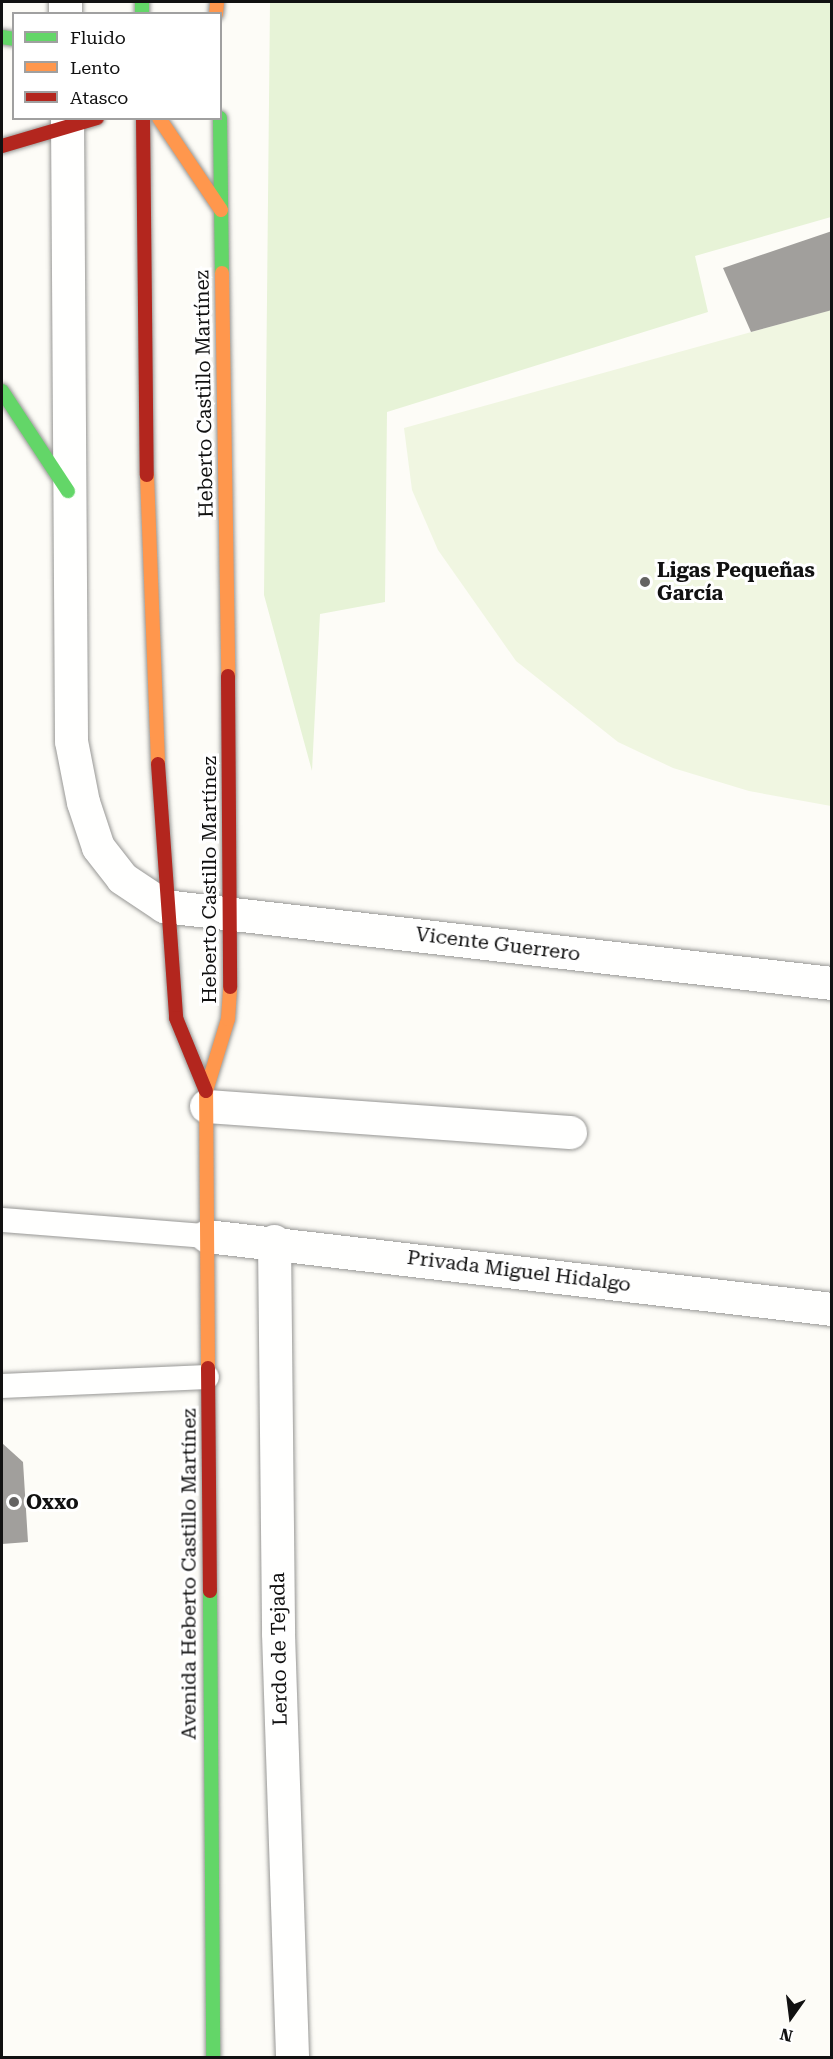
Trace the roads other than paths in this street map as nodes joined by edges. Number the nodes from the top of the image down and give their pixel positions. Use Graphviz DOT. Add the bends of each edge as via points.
graph roads {
  1 [pos="143,120"];
  2 [pos="160,120"];
  3 [pos="220,120"];
  4 [pos="77,122"];
  5 [pos="2,146"];
  6 [pos="221,210"];
  7 [pos="2,391"];
  8 [pos="68,492"];
  9 [pos="164,906"];
  10 [pos="231,913"];
  11 [pos="831,983"];
  12 [pos="206,1099"];
  13 [pos="570,1132"];
  14 [pos="2,1220"];
  15 [pos="207,1236"];
  16 [pos="274,1241"];
  17 [pos="831,1310"];
  18 [pos="207,1377"];
  19 [pos="2,1386"];
  20 [pos="213,2058"];
  21 [pos="292,2058"];
  1 -- 9 [label="street, Heberto Castillo Martínez" via="148,515"];
  2 -- 6 [label="street"];
  3 -- 6 [label="street, Heberto Castillo Martínez"];
  4 -- 5 [label="street"];
  4 -- 8 [label="street"];
  6 -- 10 [label="street, Heberto Castillo Martínez"];
  7 -- 8 [label="street"];
  8 -- 9 [label="street" via="71,741 82,802 98,847 122,878"];
  9 -- 10 [label="street, Vicente Guerrero"];
  9 -- 12 [label="street, Heberto Castillo Martínez" via="176,1018"];
  10 -- 11 [label="street, Vicente Guerrero"];
  10 -- 12 [label="street, Heberto Castillo Martínez" via="228,1019"];
  12 -- 13 [label="street"];
  12 -- 15 [label="street, Avenida Heberto Castillo Martínez"];
  14 -- 15 [label="lane"];
  15 -- 16 [label="street, Privada Miguel Hidalgo"];
  15 -- 18 [label="street, Avenida Heberto Castillo Martínez"];
  16 -- 17 [label="street, Privada Miguel Hidalgo"];
  16 -- 21 [label="street, Lerdo de Tejada" via="278,1633"];
  18 -- 19 [label="lane"];
  18 -- 20 [label="street, Avenida Heberto Castillo Martínez"];
}
